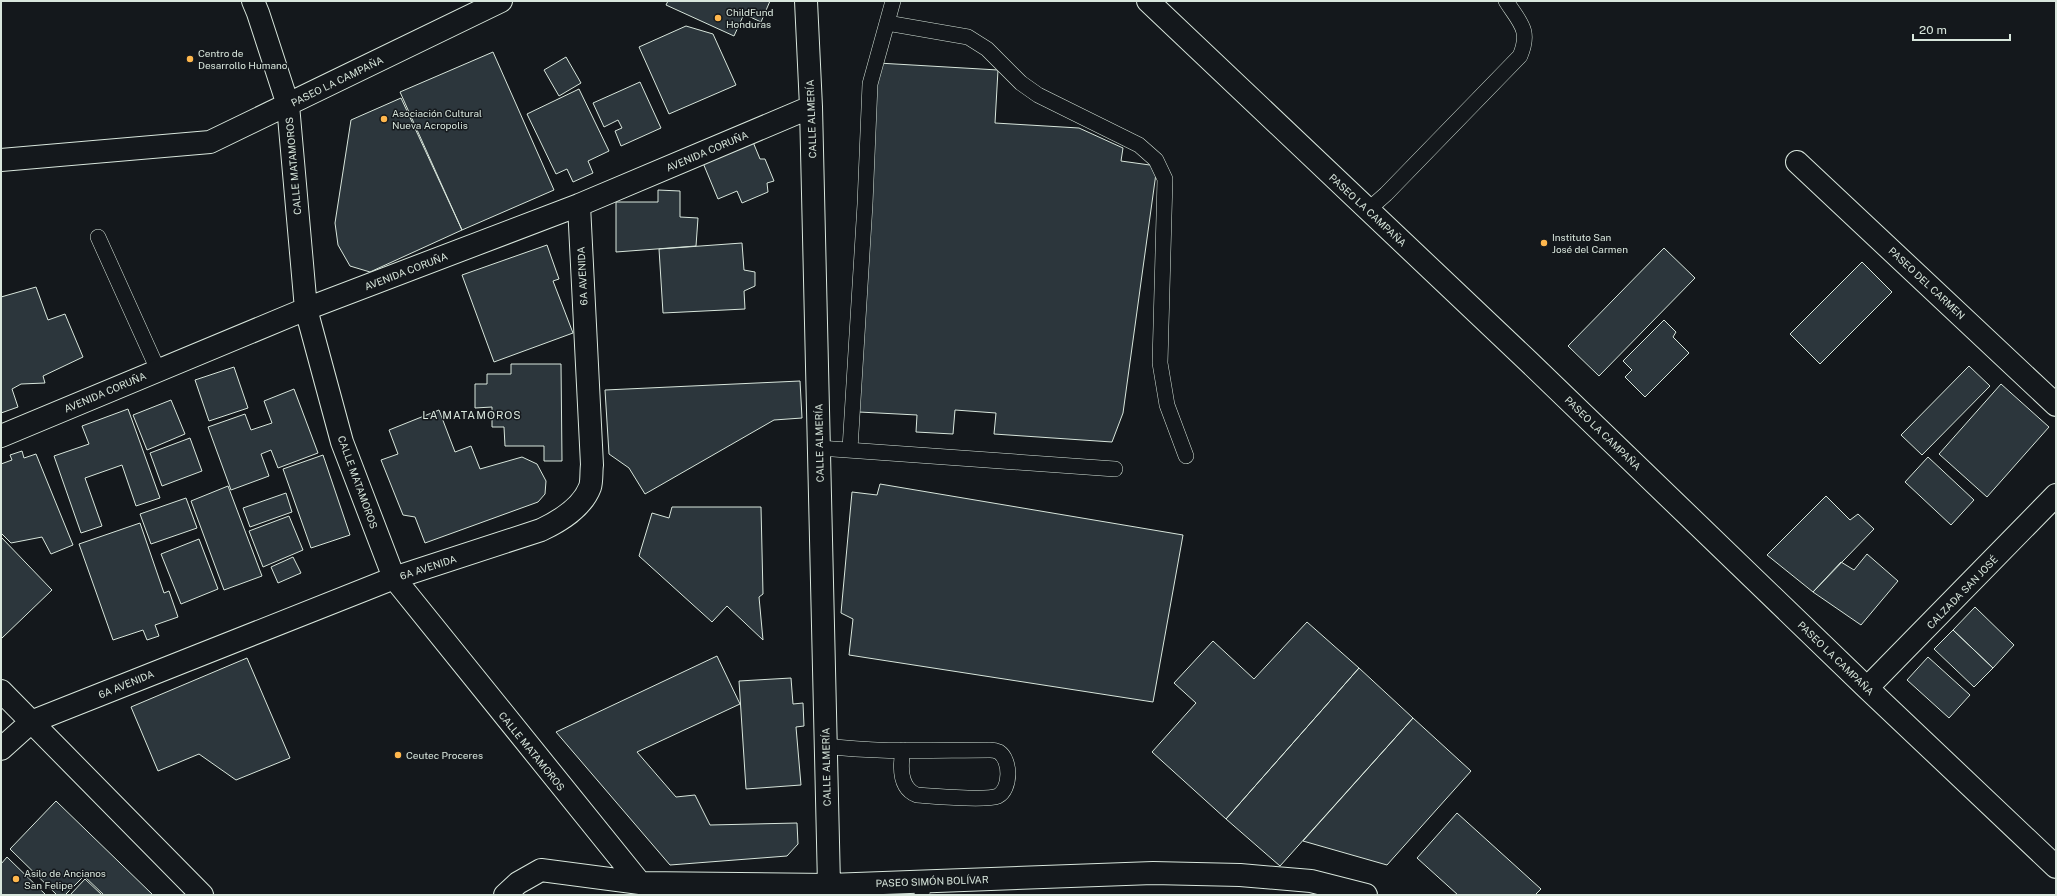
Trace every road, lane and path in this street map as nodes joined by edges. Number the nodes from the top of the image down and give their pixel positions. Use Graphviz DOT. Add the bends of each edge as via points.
graph roads {
  1 [pos="250,1"];
  2 [pos="502,1"];
  3 [pos="806,1"];
  4 [pos="893,1"];
  5 [pos="1148,1"];
  6 [pos="1506,1"];
  7 [pos="887,23"];
  8 [pos="288,105"];
  9 [pos="811,107"];
  10 [pos="1,160"];
  11 [pos="1798,162"];
  12 [pos="579,205"];
  13 [pos="1368,210"];
  14 [pos="98,237"];
  15 [pos="306,309"];
  16 [pos="158,370"];
  17 [pos="2056,405"];
  18 [pos="1,436"];
  19 [pos="819,448"];
  20 [pos="850,449"];
  21 [pos="1186,456"];
  22 [pos="1115,468"];
  23 [pos="2056,495"];
  24 [pos="394,578"];
  25 [pos="1867,688"];
  26 [pos="1,691"];
  27 [pos="31,722"];
  28 [pos="826,746"];
  29 [pos="1,749"];
  30 [pos="903,750"];
  31 [pos="2056,867"];
  32 [pos="640,883"];
  33 [pos="829,885"];
  34 [pos="923,888"];
  35 [pos="202,895"];
  36 [pos="505,895"];
  37 [pos="1366,895"];
  1 -- 8 [label="street, CALLE MATAMOROS"];
  2 -- 8 [label="street, PASEO LA CAMPAÑA"];
  3 -- 9 [label="street, CALLE ALMERÍA"];
  4 -- 7 [label="lane"];
  5 -- 13 [label="street, PASEO LA CAMPAÑA"];
  6 -- 13 [label="lane" via="1525,32 1526,43 1520,56"];
  7 -- 20 [label="lane" via="870,84"];
  7 -- 21 [label="lane" via="968,37 987,49 1021,83 1038,95 1139,145 1156,160 1165,179 1160,363 1167,405"];
  8 -- 10 [label="street, PASEO LA CAMPAÑA" via="210,142"];
  8 -- 15 [label="street, CALLE MATAMOROS"];
  9 -- 12 [label="street, AVENIDA CORUÑA"];
  9 -- 19 [label="street, CALLE ALMERÍA"];
  11 -- 17 [label="street, PASEO DEL CARMEN"];
  12 -- 15 [label="street, AVENIDA CORUÑA"];
  12 -- 24 [label="street, 6A AVENIDA" via="592,465 590,486 579,504 562,520 542,530"];
  13 -- 25 [label="street, PASEO LA CAMPAÑA"];
  14 -- 16 [label="lane"];
  15 -- 16 [label="street, AVENIDA CORUÑA"];
  15 -- 24 [label="street, CALLE MATAMOROS" via="342,442"];
  16 -- 18 [label="street, AVENIDA CORUÑA"];
  19 -- 20 [label="lane"];
  19 -- 28 [label="street, CALLE ALMERÍA"];
  20 -- 22 [label="lane"];
  23 -- 25 [label="street, CALZADA SAN JOSÉ"];
  24 -- 27 [label="street, 6A AVENIDA"];
  24 -- 32 [label="street, CALLE MATAMOROS"];
  25 -- 31 [label="street, PASEO LA CAMPAÑA"];
  26 -- 27 [label="street"];
  27 -- 29 [label="street, 6A AVENIDA"];
  27 -- 35 [label="street"];
  28 -- 30 [label="lane" via="855,750"];
  28 -- 33 [label="street, CALLE ALMERÍA"];
  30 -- 30 [label="lane" via="999,752 1005,759 1008,774 1006,788 998,796 917,795 904,786 901,760"];
  32 -- 33 [label="street, PASEO SIMÓN BOLÍVAR"];
  32 -- 36 [label="street, PASEO SIMÓN BOLÍVAR" via="541,870 518,883"];
  33 -- 34 [label="street, PASEO SIMÓN BOLÍVAR"];
  34 -- 37 [label="street, PASEO SIMÓN BOLÍVAR" via="1153,873 1240,875 1310,881"];
}
